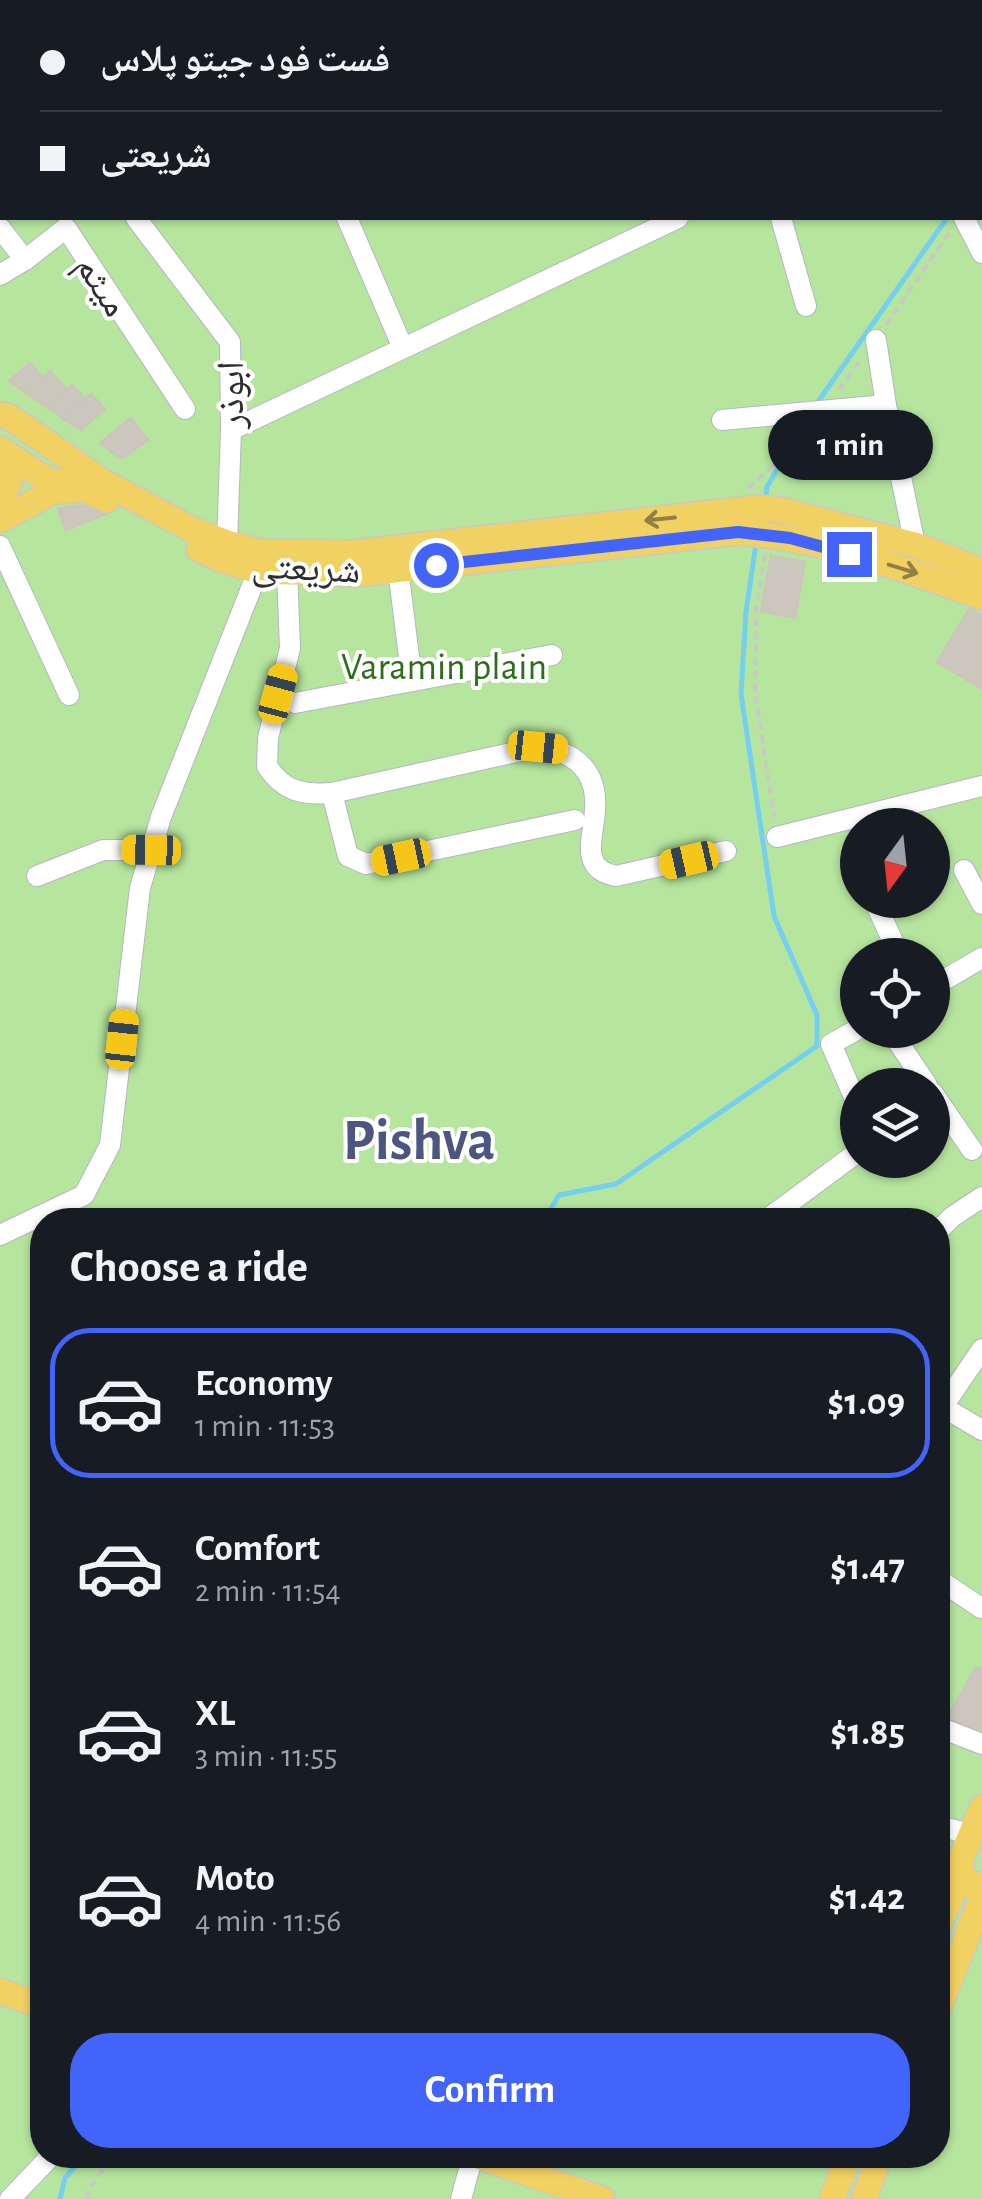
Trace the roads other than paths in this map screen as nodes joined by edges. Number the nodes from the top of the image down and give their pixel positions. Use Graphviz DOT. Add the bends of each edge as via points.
graph roads {
  1 [pos="138,220"];
  2 [pos="348,220"];
  3 [pos="674,220"];
  4 [pos="782,220"];
  5 [pos="963,220"];
  6 [pos="0,228"];
  7 [pos="982,254"];
  8 [pos="25,260"];
  9 [pos="0,275"];
  10 [pos="806,306"];
  11 [pos="876,340"];
  12 [pos="403,348"];
  13 [pos="886,405"];
  14 [pos="185,409"];
  15 [pos="3,415"];
  16 [pos="722,420"];
  17 [pos="231,430"];
  18 [pos="0,450"];
  19 [pos="65,454"];
  20 [pos="52,481"];
  21 [pos="95,494"];
  22 [pos="0,495"];
  23 [pos="28,505"];
  24 [pos="0,520"];
  25 [pos="227,543"];
  26 [pos="914,545"];
  27 [pos="0,546"];
  28 [pos="398,570"];
  29 [pos="258,571"];
  30 [pos="287,572"];
  31 [pos="982,572"];
  32 [pos="982,598"];
  33 [pos="552,656"];
  34 [pos="412,681"];
  35 [pos="70,695"];
  36 [pos="295,703"];
  37 [pos="982,786"];
  38 [pos="332,793"];
  39 [pos="575,820"];
  40 [pos="777,837"];
  41 [pos="151,850"];
  42 [pos="726,851"];
  43 [pos="964,870"];
  44 [pos="36,876"];
  45 [pos="982,904"];
  46 [pos="982,958"];
  47 [pos="950,976"];
  48 [pos="840,1039"];
  49 [pos="841,1068"];
  50 [pos="950,1118"];
  51 [pos="972,1150"];
  52 [pos="840,1165"];
  53 [pos="982,1197"];
  54 [pos="57,1208"];
  55 [pos="782,1208"];
  56 [pos="950,1219"];
  57 [pos="30,1221"];
  58 [pos="0,1235"];
  59 [pos="982,1349"];
  60 [pos="950,1393"];
  61 [pos="950,1414"];
  62 [pos="982,1430"];
  63 [pos="950,1587"];
  64 [pos="981,1608"];
  65 [pos="950,1732"];
  66 [pos="982,1744"];
  67 [pos="982,1808"];
  68 [pos="950,1829"];
  69 [pos="970,1834"];
  70 [pos="972,1879"];
  71 [pos="982,1898"];
  72 [pos="950,1911"];
  73 [pos="950,1979"];
  74 [pos="0,1991"];
  75 [pos="30,2002"];
  76 [pos="40,2168"];
  77 [pos="479,2168"];
  78 [pos="516,2168"];
  79 [pos="845,2168"];
  80 [pos="875,2168"];
  81 [pos="10,2199"];
  82 [pos="461,2199"];
  83 [pos="602,2199"];
  84 [pos="832,2199"];
  85 [pos="864,2199"];
  1 -- 17 [label="street, ابوذر" via="230,342"];
  2 -- 12 [label="street"];
  3 -- 12 [label="street"];
  4 -- 10 [label="street"];
  5 -- 7 [label="street"];
  6 -- 8 [label="street"];
  8 -- 9 [label="street, میثم"];
  8 -- 14 [label="street, میثم" via="66,228"];
  11 -- 13 [label="street"];
  12 -- 17 [label="street"];
  13 -- 16 [label="street"];
  13 -- 26 [label="street"];
  15 -- 19 [label="main road, شریعتی"];
  17 -- 25 [label="street, ابوذر"];
  18 -- 20 [label="main road, شریعتی"];
  18 -- 22 [label="main road" via="11,477"];
  19 -- 20 [label="main road" via="64,477"];
  19 -- 25 [label="main road, شریعتی" via="105,484"];
  20 -- 21 [label="main road, شریعتی"];
  20 -- 23 [label="main road" via="40,482"];
  21 -- 23 [label="main road" via="54,491"];
  21 -- 29 [label="main road, شریعتی" via="220,559"];
  23 -- 24 [label="main road"];
  26 -- 25 [label="main road, شریعتی, one-way" via="757,509 353,553 260,552"];
  26 -- 31 [label="main road, شریعتی"];
  27 -- 35 [label="street"];
  28 -- 30 [label="main road, شریعتی"];
  28 -- 32 [label="main road, شریعتی, one-way" via="738,532 790,538"];
  28 -- 34 [label="street"];
  29 -- 30 [label="main road, شریعتی"];
  29 -- 41 [label="street"];
  30 -- 38 [label="street" via="290,648 267,766 293,790"];
  33 -- 34 [label="street"];
  34 -- 36 [label="street"];
  37 -- 40 [label="street"];
  38 -- 39 [label="street" via="348,856 366,864"];
  38 -- 42 [label="street" via="538,747 559,750 583,766 592,784 590,847 606,873"];
  41 -- 44 [label="street" via="103,850"];
  41 -- 54 [label="street" via="140,888 110,1145 84,1195"];
  43 -- 45 [label="street"];
  46 -- 47 [label="street"];
  48 -- 49 [label="street" via="831,1044"];
  50 -- 51 [label="street"];
  52 -- 55 [label="street"];
  53 -- 56 [label="street"];
  57 -- 58 [label="street"];
  59 -- 60 [label="street"];
  61 -- 62 [label="street"];
  63 -- 64 [label="street"];
  65 -- 66 [label="street"];
  67 -- 69 [label="main road"];
  68 -- 69 [label="street"];
  69 -- 70 [label="main road" via="961,1859"];
  70 -- 72 [label="main road"];
  71 -- 73 [label="main road"];
  74 -- 75 [label="main road"];
  76 -- 81 [label="street"];
  77 -- 82 [label="street"];
  78 -- 83 [label="main road"];
  79 -- 84 [label="main road"];
  80 -- 85 [label="main road"];
}
